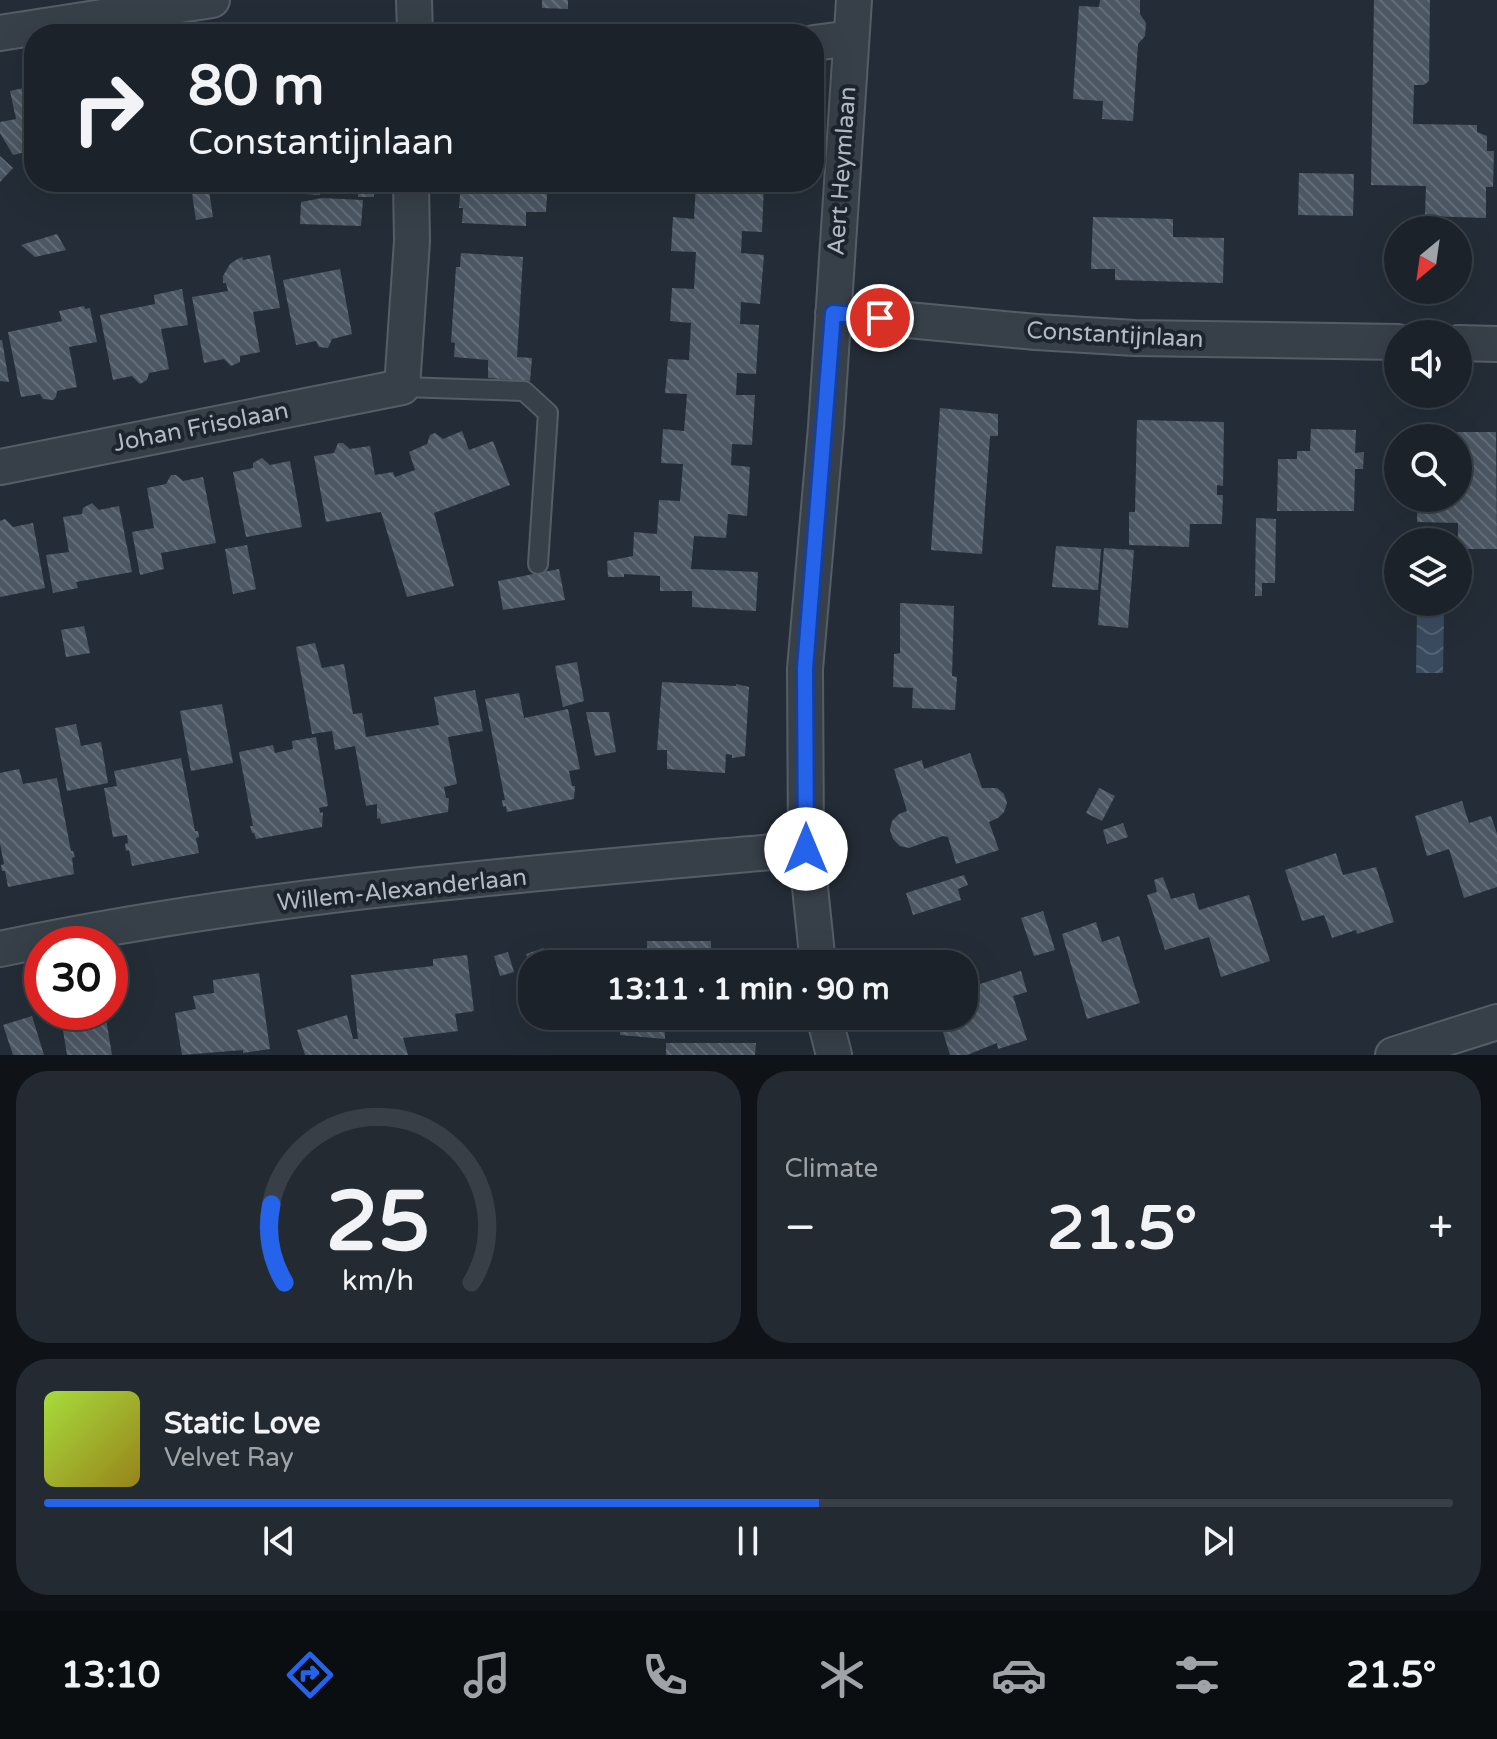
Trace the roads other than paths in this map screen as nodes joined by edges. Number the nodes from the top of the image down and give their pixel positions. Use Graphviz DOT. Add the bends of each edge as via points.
graph roads {
  1 [pos="212,0"];
  2 [pos="414,0"];
  3 [pos="854,0"];
  4 [pos="58,24"];
  5 [pos="415,24"];
  6 [pos="24,29"];
  7 [pos="0,33"];
  8 [pos="851,38"];
  9 [pos="824,42"];
  10 [pos="411,192"];
  11 [pos="833,313"];
  12 [pos="1384,342"];
  13 [pos="1472,343"];
  14 [pos="1497,344"];
  15 [pos="402,387"];
  16 [pos="0,467"];
  17 [pos="538,564"];
  18 [pos="806,849"];
  19 [pos="0,949"];
  20 [pos="817,950"];
  21 [pos="1497,1022"];
  22 [pos="828,1030"];
  23 [pos="834,1055"];
  24 [pos="1393,1055"];
  1 -- 4 [label="street"];
  2 -- 5 [label="street"];
  3 -- 8 [label="street, Aert Heymlaan"];
  6 -- 7 [label="street"];
  8 -- 9 [label="street"];
  8 -- 11 [label="street, Aert Heymlaan"];
  10 -- 15 [label="street"];
  11 -- 12 [label="street, Constantijnlaan" via="1135,338"];
  11 -- 18 [label="street, Aert Heymlaan" via="805,669"];
  13 -- 14 [label="street"];
  15 -- 16 [label="street, Johan Frisolaan"];
  15 -- 17 [label="lane, Johan Frisolaan" via="524,391 548,413"];
  18 -- 19 [label="street, Willem-Alexanderlaan" via="396,889 188,916"];
  18 -- 20 [label="street, Aert Heymlaan"];
  21 -- 24 [label="street"];
  22 -- 23 [label="street"];
}
